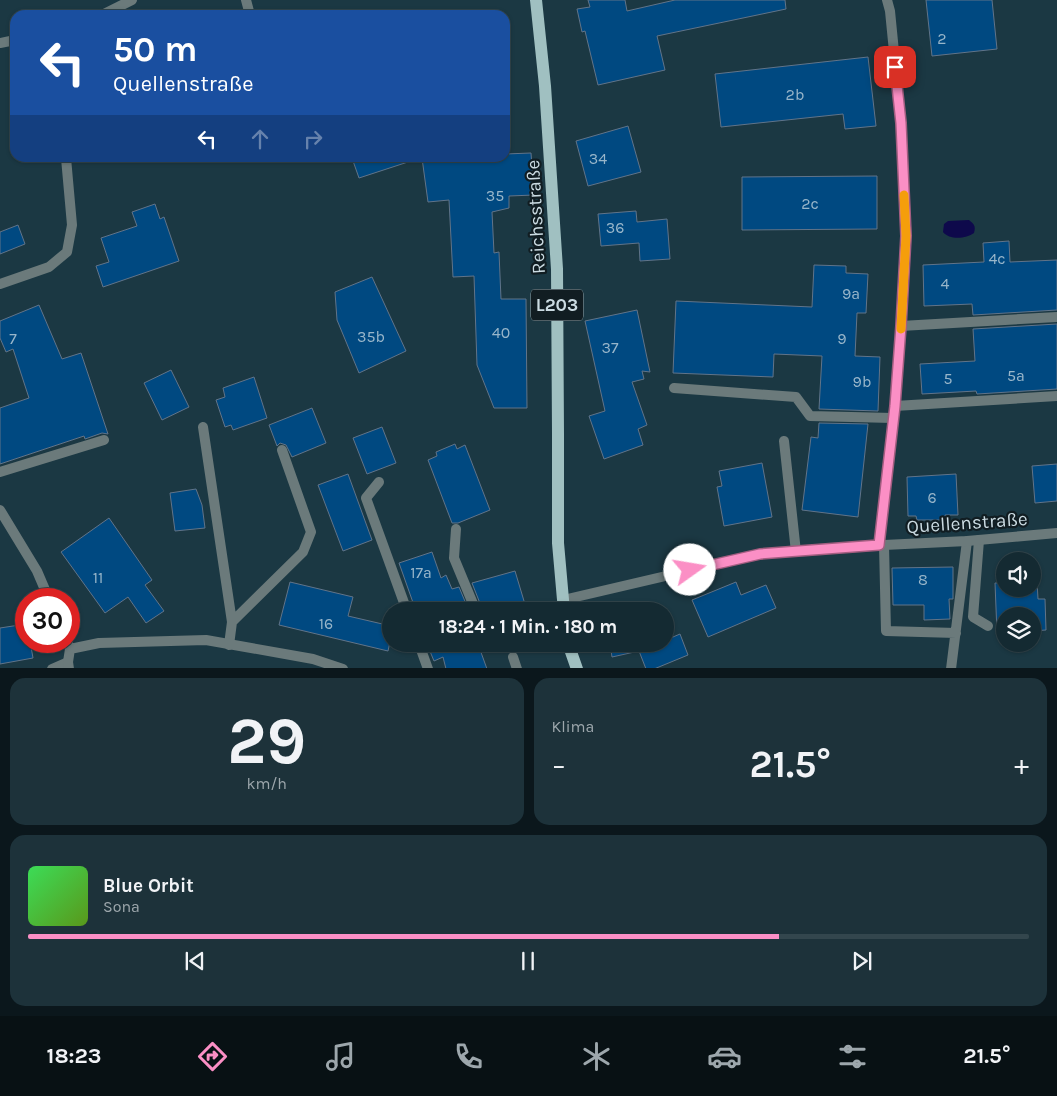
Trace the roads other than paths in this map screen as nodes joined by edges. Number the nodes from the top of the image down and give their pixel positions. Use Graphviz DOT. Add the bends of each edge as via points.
graph roads {
  1 [pos="132,0"];
  2 [pos="536,0"];
  3 [pos="887,0"];
  4 [pos="112,10"];
  5 [pos="66,162"];
  6 [pos="0,284"];
  7 [pos="1057,317"];
  8 [pos="901,326"];
  9 [pos="674,388"];
  10 [pos="1057,396"];
  11 [pos="895,406"];
  12 [pos="894,418"];
  13 [pos="203,427"];
  14 [pos="104,440"];
  15 [pos="784,441"];
  16 [pos="282,450"];
  17 [pos="0,472"];
  18 [pos="379,482"];
  19 [pos="0,510"];
  20 [pos="456,529"];
  21 [pos="1057,533"];
  22 [pos="979,540"];
  23 [pos="967,541"];
  24 [pos="882,545"];
  25 [pos="796,552"];
  26 [pos="44,588"];
  27 [pos="404,602"];
  28 [pos="472,602"];
  29 [pos="564,602"];
  30 [pos="579,602"];
  31 [pos="232,622"];
  32 [pos="988,626"];
  33 [pos="956,633"];
  34 [pos="80,644"];
  35 [pos="229,645"];
  36 [pos="422,652"];
  37 [pos="571,652"];
  38 [pos="513,657"];
  39 [pos="68,665"];
  40 [pos="52,668"];
  41 [pos="343,668"];
  42 [pos="428,668"];
  43 [pos="517,668"];
  44 [pos="577,668"];
  45 [pos="951,668"];
  1 -- 4 [label="street"];
  2 -- 29 [label="main road, Reichsstraße / L203" via="557,269 558,543"];
  3 -- 8 [label="street, Quellenstraße" via="901,123 906,236"];
  5 -- 6 [label="street" via="72,225 67,252 49,267"];
  7 -- 8 [label="street"];
  8 -- 11 [label="street, Quellenstraße"];
  9 -- 12 [label="street" via="796,397 810,416"];
  10 -- 11 [label="street"];
  11 -- 12 [label="street, Quellenstraße"];
  12 -- 24 [label="street, Quellenstraße"];
  13 -- 31 [label="street"];
  14 -- 17 [label="street"];
  15 -- 25 [label="street"];
  16 -- 31 [label="street" via="311,532 303,552"];
  18 -- 27 [label="street" via="366,498"];
  19 -- 26 [label="street"];
  20 -- 28 [label="street" via="454,558"];
  21 -- 22 [label="street, Quellenstraße"];
  22 -- 23 [label="street, Quellenstraße"];
  22 -- 32 [label="street" via="973,617"];
  23 -- 24 [label="street, Quellenstraße"];
  23 -- 33 [label="street"];
  24 -- 25 [label="street, Quellenstraße"];
  24 -- 33 [label="street" via="886,631"];
  25 -- 30 [label="street, Quellenstraße" via="760,554"];
  31 -- 35 [label="street"];
  33 -- 45 [label="street"];
  34 -- 35 [label="street" via="206,640"];
  35 -- 41 [label="street" via="313,659"];
  36 -- 42 [label="street"];
  37 -- 44 [label="main road"];
  38 -- 43 [label="street"];
  39 -- 40 [label="street"];
}
